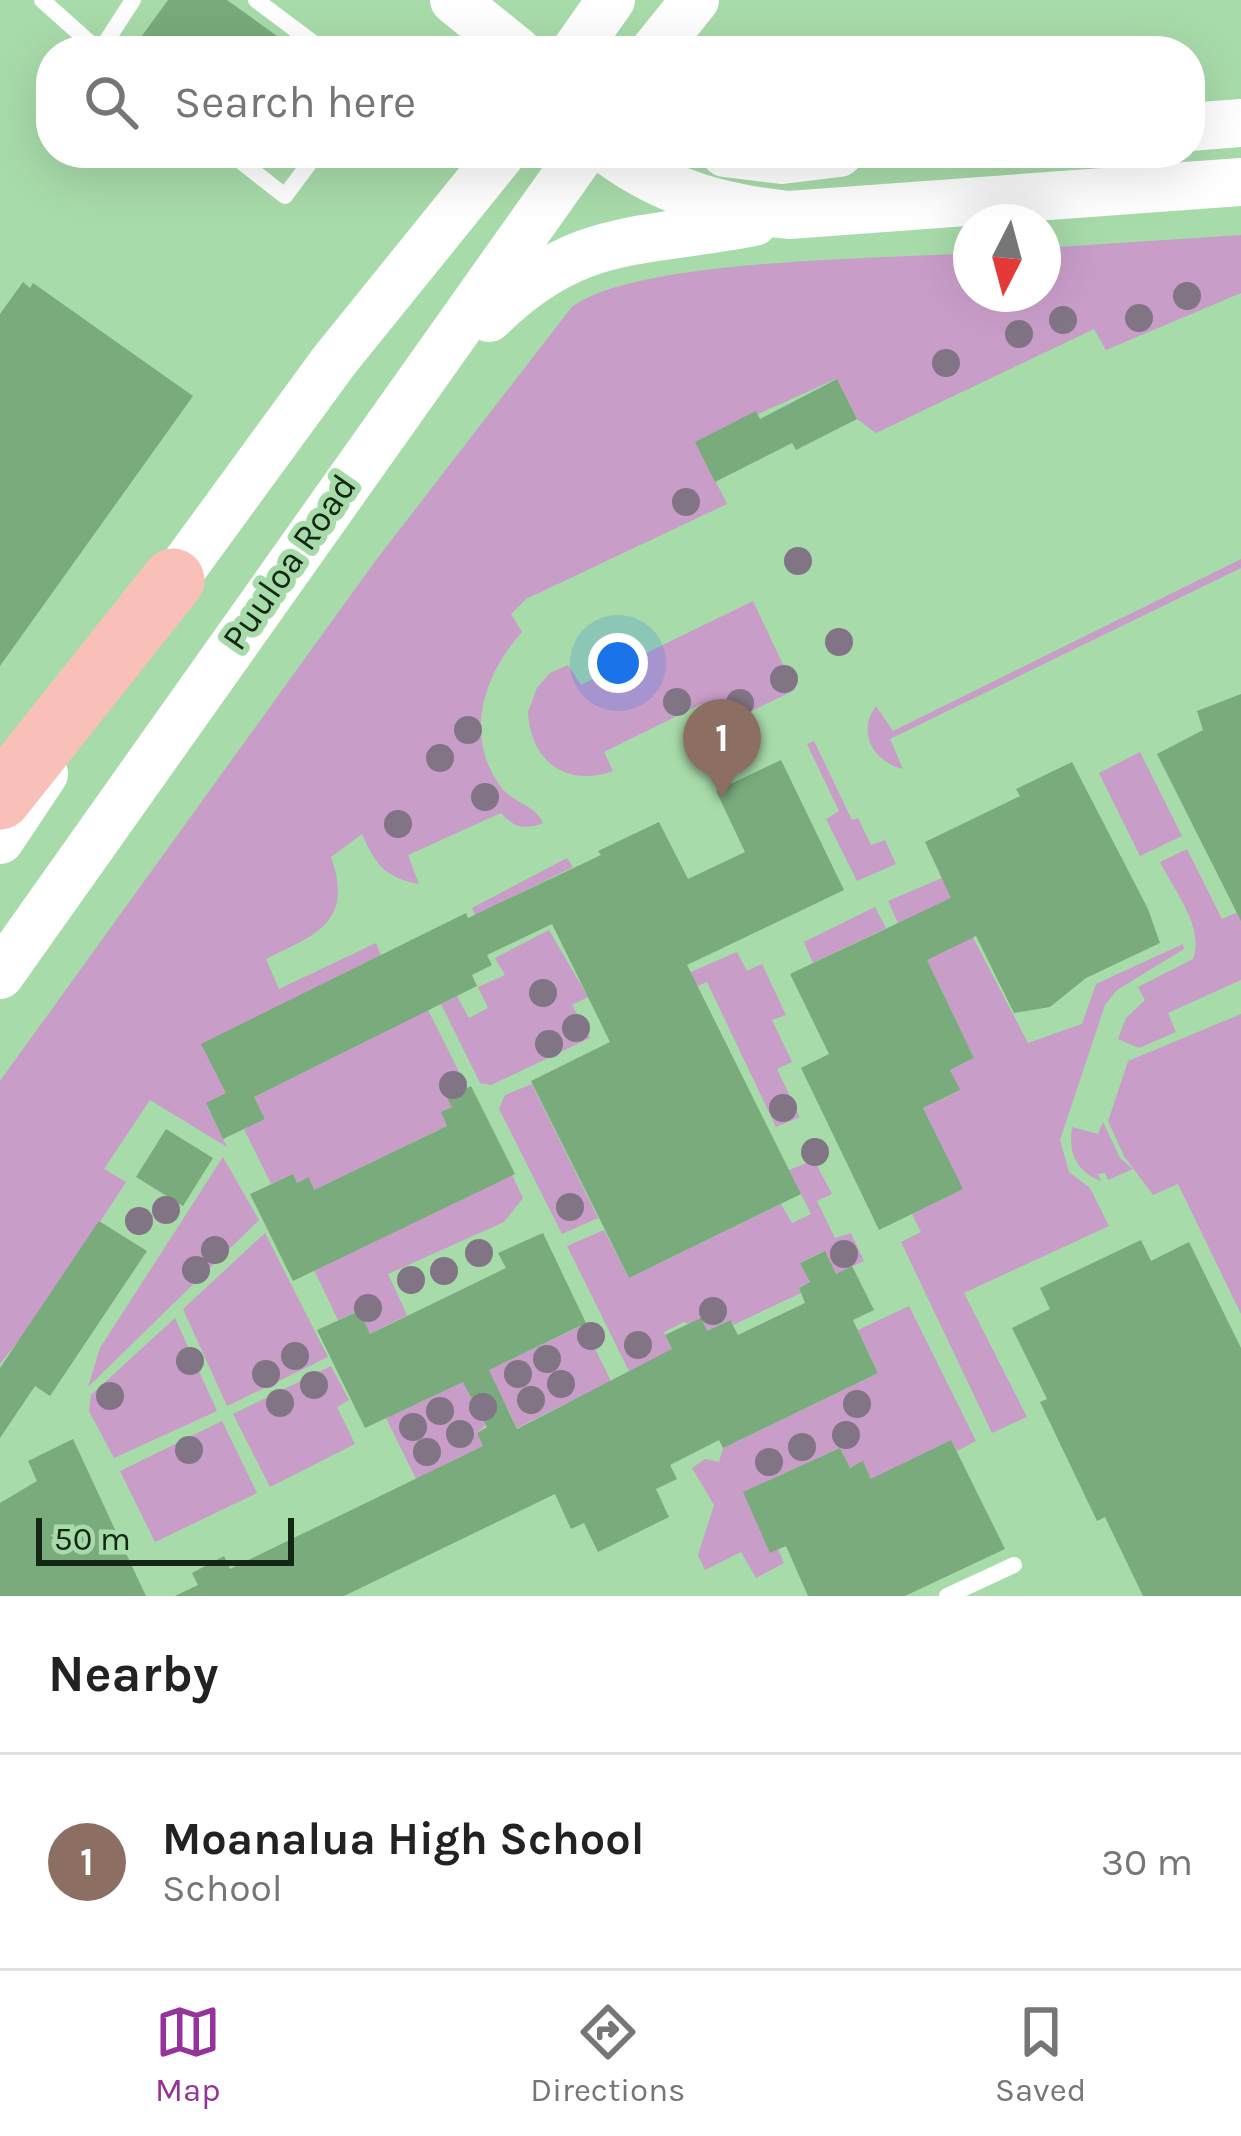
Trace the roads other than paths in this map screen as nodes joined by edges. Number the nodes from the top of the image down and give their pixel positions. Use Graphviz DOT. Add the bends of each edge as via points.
graph roads {
  1 [pos="42,0"];
  2 [pos="133,0"];
  3 [pos="256,0"];
  4 [pos="439,0"];
  5 [pos="454,0"];
  6 [pos="611,0"];
  7 [pos="694,1"];
  8 [pos="83,36"];
  9 [pos="110,36"];
  10 [pos="303,36"];
  11 [pos="469,36"];
  12 [pos="498,36"];
  13 [pos="586,36"];
  14 [pos="666,36"];
  15 [pos="700,36"];
  16 [pos="1241,123"];
  17 [pos="1205,126"];
  18 [pos="249,168"];
  19 [pos="306,168"];
  20 [pos="450,168"];
  21 [pos="490,168"];
  22 [pos="571,168"];
  23 [pos="636,168"];
  24 [pos="1241,182"];
  25 [pos="789,215"];
  26 [pos="334,361"];
  27 [pos="406,400"];
  28 [pos="173,580"];
  29 [pos="0,798"];
  30 [pos="0,840"];
  31 [pos="0,975"];
  32 [pos="1014,1564"];
  33 [pos="946,1596"];
  1 -- 8 [label="lane"];
  2 -- 9 [label="lane"];
  3 -- 10 [label="lane"];
  4 -- 11 [label="main road"];
  5 -- 12 [label="main road"];
  6 -- 13 [label="main road"];
  7 -- 14 [label="main road"];
  7 -- 15 [label="main road"];
  16 -- 17 [label="main road"];
  18 -- 19 [label="lane" via="285,196"];
  20 -- 26 [label="main road"];
  21 -- 26 [label="main road"];
  22 -- 27 [label="main road, Puuloa Road"];
  23 -- 25 [label="main road" via="675,191"];
  24 -- 25 [label="main road"];
  25 -- 27 [label="main road" via="593,247 561,260 506,301"];
  26 -- 28 [label="main road"];
  27 -- 31 [label="main road, Puuloa Road"];
  28 -- 29 [label="highway"];
  28 -- 30 [label="main road"];
  32 -- 33 [label="lane"];
}
